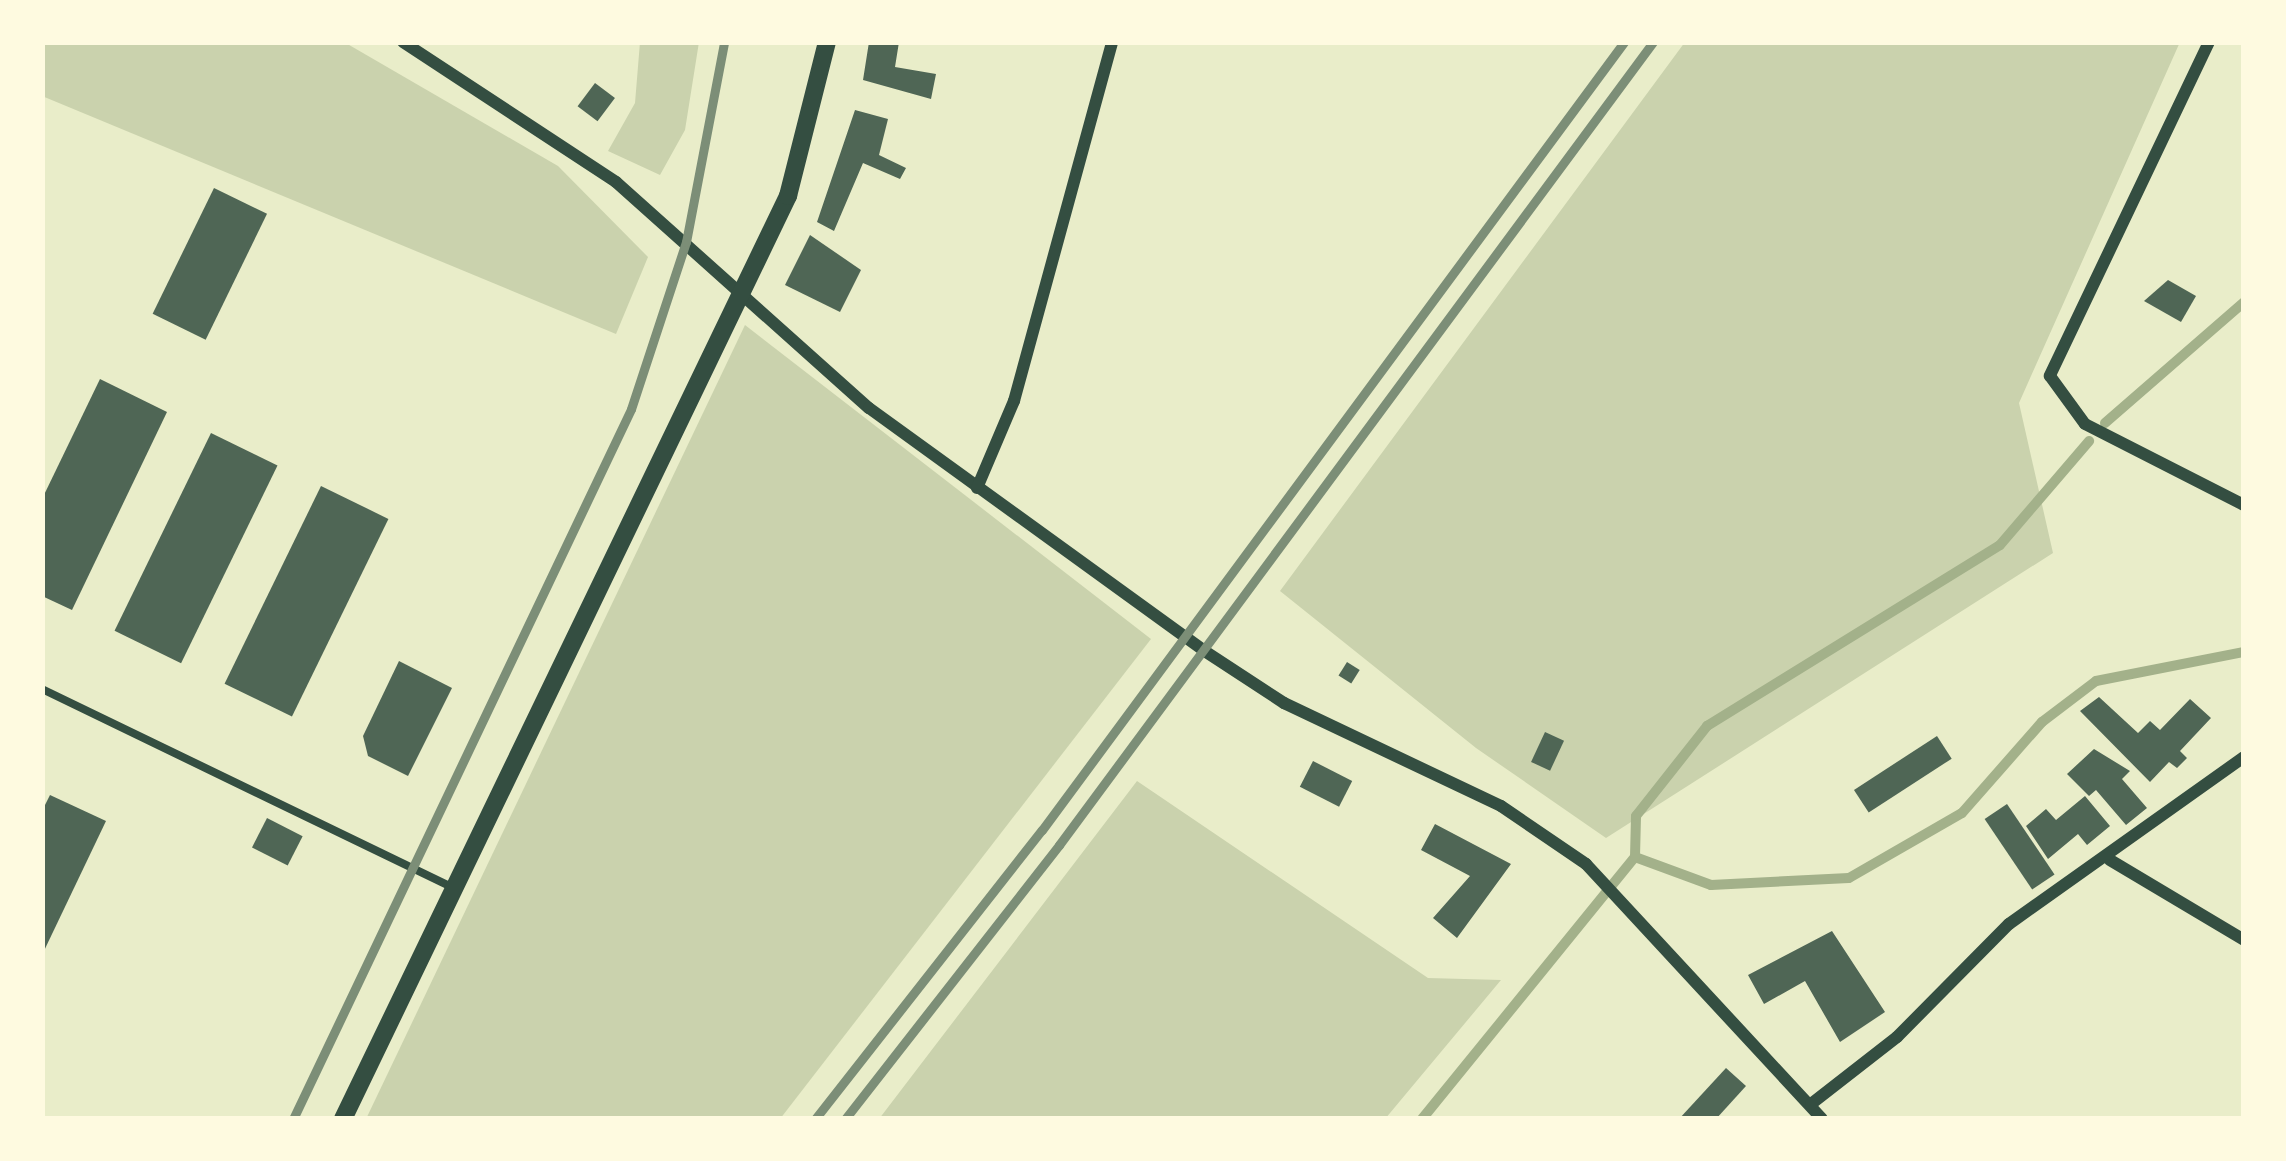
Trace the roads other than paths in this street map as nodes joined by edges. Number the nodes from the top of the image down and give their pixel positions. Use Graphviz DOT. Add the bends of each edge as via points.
graph roads {
  1 [pos="403,42"];
  2 [pos="827,42"];
  3 [pos="1112,42"];
  4 [pos="2209,42"];
  5 [pos="740,297"];
  6 [pos="977,488"];
  7 [pos="2244,505"];
  8 [pos="42,689"];
  9 [pos="2244,757"];
  10 [pos="2110,860"];
  11 [pos="454,888"];
  12 [pos="2244,940"];
  13 [pos="1811,1104"];
  14 [pos="343,1119"];
  15 [pos="1822,1119"];
  1 -- 5 [label="street" via="616,182"];
  2 -- 5 [label="street" via="788,196"];
  3 -- 6 [label="street" via="1014,401"];
  4 -- 7 [label="street" via="2050,376 2085,424"];
  5 -- 6 [label="street"];
  5 -- 11 [label="street"];
  6 -- 13 [label="street" via="1284,703 1501,806 1586,864"];
  8 -- 11 [label="lane"];
  9 -- 10 [label="street"];
  10 -- 12 [label="street"];
  10 -- 13 [label="street" via="2009,924 1897,1037"];
  11 -- 14 [label="street"];
  13 -- 15 [label="street"];
}
